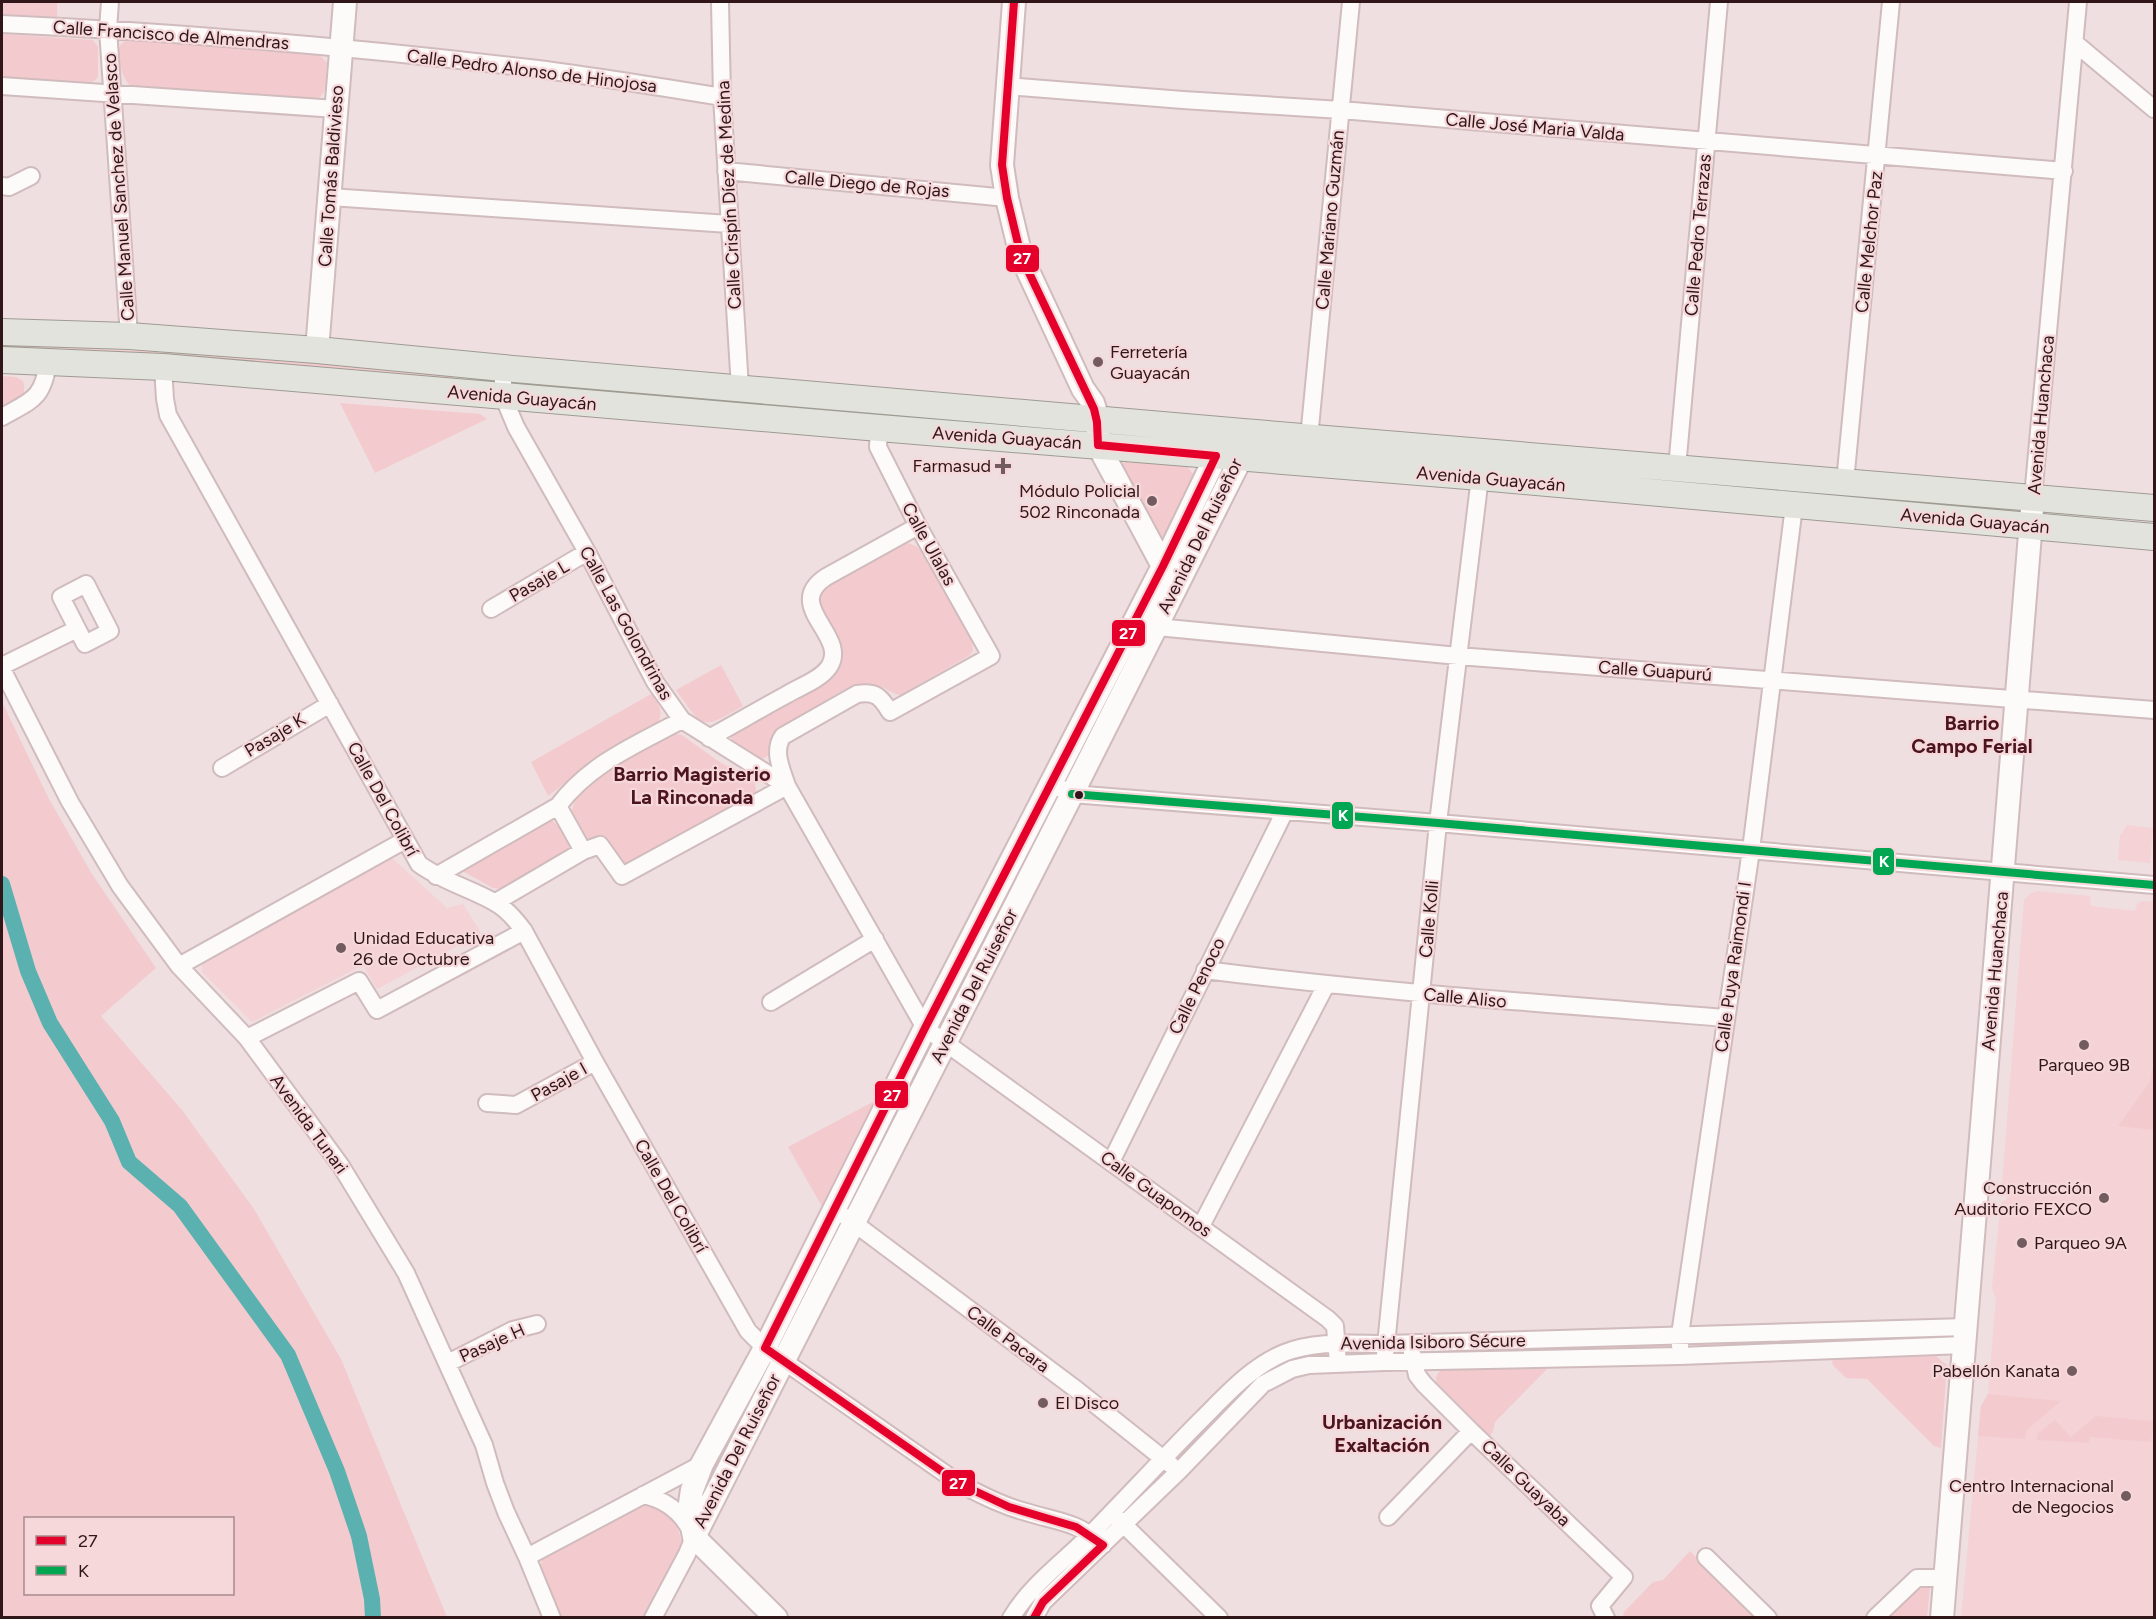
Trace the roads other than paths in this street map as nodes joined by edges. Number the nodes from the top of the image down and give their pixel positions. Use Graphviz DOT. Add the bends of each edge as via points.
graph roads {
  1 [pos="110,2"];
  2 [pos="345,2"];
  3 [pos="720,2"];
  4 [pos="1014,2"];
  5 [pos="1351,2"];
  6 [pos="1719,2"];
  7 [pos="1891,2"];
  8 [pos="2078,2"];
  9 [pos="2,24"];
  10 [pos="108,29"];
  11 [pos="2074,43"];
  12 [pos="341,47"];
  13 [pos="2,86"];
  14 [pos="1007,86"];
  15 [pos="112,94"];
  16 [pos="722,97"];
  17 [pos="336,109"];
  18 [pos="2154,109"];
  19 [pos="1341,110"];
  20 [pos="1706,142"];
  21 [pos="1878,156"];
  22 [pos="726,171"];
  23 [pos="2064,171"];
  24 [pos="31,176"];
  25 [pos="2,186"];
  26 [pos="330,197"];
  27 [pos="1007,198"];
  28 [pos="729,224"];
  29 [pos="2,332"];
  30 [pos="129,336"];
  31 [pos="317,350"];
  32 [pos="2,360"];
  33 [pos="48,362"];
  34 [pos="163,366"];
  35 [pos="503,368"];
  36 [pos="740,388"];
  37 [pos="503,396"];
  38 [pos="2,417"];
  39 [pos="1098,419"];
  40 [pos="879,428"];
  41 [pos="1231,431"];
  42 [pos="1309,438"];
  43 [pos="1098,445"];
  44 [pos="1228,457"];
  45 [pos="1677,468"];
  46 [pos="1480,477"];
  47 [pos="1845,482"];
  48 [pos="2033,497"];
  49 [pos="1794,506"];
  50 [pos="2154,508"];
  51 [pos="2030,525"];
  52 [pos="918,526"];
  53 [pos="2154,537"];
  54 [pos="587,552"];
  55 [pos="1163,566"];
  56 [pos="490,609"];
  57 [pos="1157,627"];
  58 [pos="77,629"];
  59 [pos="1458,656"];
  60 [pos="2,667"];
  61 [pos="1771,680"];
  62 [pos="2015,698"];
  63 [pos="330,704"];
  64 [pos="2154,710"];
  65 [pos="682,720"];
  66 [pos="709,738"];
  67 [pos="222,768"];
  68 [pos="1052,784"];
  69 [pos="787,786"];
  70 [pos="1072,794"];
  71 [pos="558,806"];
  72 [pos="1285,811"];
  73 [pos="1438,823"];
  74 [pos="405,840"];
  75 [pos="1750,850"];
  76 [pos="583,851"];
  77 [pos="2004,872"];
  78 [pos="436,876"];
  79 [pos="2154,885"];
  80 [pos="496,902"];
  81 [pos="524,931"];
  82 [pos="875,939"];
  83 [pos="179,966"];
  84 [pos="1204,970"];
  85 [pos="1326,985"];
  86 [pos="1422,994"];
  87 [pos="771,1002"];
  88 [pos="1726,1018"];
  89 [pos="926,1028"];
  90 [pos="247,1038"];
  91 [pos="945,1042"];
  92 [pos="595,1062"];
  93 [pos="487,1103"];
  94 [pos="1111,1162"];
  95 [pos="836,1208"];
  96 [pos="853,1224"];
  97 [pos="1201,1226"];
  98 [pos="537,1324"];
  99 [pos="1680,1335"];
  100 [pos="1965,1336"];
  101 [pos="1412,1343"];
  102 [pos="1336,1344"];
  103 [pos="1387,1344"];
  104 [pos="774,1354"];
  105 [pos="1680,1356"];
  106 [pos="1413,1361"];
  107 [pos="1385,1362"];
  108 [pos="448,1363"];
  109 [pos="1338,1364"];
  110 [pos="1471,1431"];
  111 [pos="1163,1458"];
  112 [pos="702,1464"];
  113 [pos="1179,1471"];
  114 [pos="644,1495"];
  115 [pos="1111,1513"];
  116 [pos="1388,1518"];
  117 [pos="1125,1524"];
  118 [pos="694,1537"];
  119 [pos="1097,1539"];
  120 [pos="527,1557"];
  121 [pos="1707,1557"];
  122 [pos="1945,1578"];
  123 [pos="552,1617"];
  124 [pos="653,1617"];
  125 [pos="776,1617"];
  126 [pos="1011,1617"];
  127 [pos="1034,1617"];
  128 [pos="1219,1617"];
  129 [pos="1606,1617"];
  130 [pos="1768,1617"];
  131 [pos="1875,1617"];
  132 [pos="1942,1617"];
  1 -- 10 [label="street, Calle Manuel Sanchez de Velasco"];
  2 -- 12 [label="main road, Calle Tomás Baldivieso"];
  3 -- 16 [label="street, Calle Crispín Díez de Medina"];
  4 -- 14 [label="main road"];
  5 -- 19 [label="street, Calle Mariano Guzmán"];
  6 -- 20 [label="street, Calle Pedro Terrazas"];
  7 -- 21 [label="street, Calle Melchor Paz"];
  8 -- 11 [label="street, Avenida Huanchaca"];
  9 -- 10 [label="street, Calle Francisco de Almendras"];
  10 -- 12 [label="street, Calle Francisco de Almendras"];
  10 -- 15 [label="street, Calle Manuel Sanchez de Velasco"];
  11 -- 18 [label="street"];
  11 -- 23 [label="street, Avenida Huanchaca"];
  12 -- 16 [label="street, Calle Pedro Alonso de Hinojosa" via="540,69"];
  12 -- 17 [label="main road, Calle Tomás Baldivieso"];
  13 -- 15 [label="street"];
  14 -- 19 [label="street, Calle José Maria Valda"];
  14 -- 27 [label="main road" via="1002,165"];
  15 -- 17 [label="street"];
  15 -- 30 [label="street, Calle Manuel Sanchez de Velasco"];
  16 -- 22 [label="street, Calle Crispín Díez de Medina"];
  17 -- 26 [label="main road, Calle Tomás Baldivieso"];
  19 -- 20 [label="street, Calle José Maria Valda"];
  19 -- 42 [label="street, Calle Mariano Guzmán"];
  20 -- 21 [label="street, Calle José Maria Valda"];
  20 -- 45 [label="street, Calle Pedro Terrazas"];
  21 -- 23 [label="street, Calle José Maria Valda"];
  21 -- 47 [label="street, Calle Melchor Paz"];
  22 -- 27 [label="street, Calle Diego de Rojas"];
  22 -- 28 [label="street, Calle Crispín Díez de Medina"];
  23 -- 48 [label="street, Avenida Huanchaca"];
  24 -- 25 [label="street" via="9,187"];
  26 -- 28 [label="street"];
  26 -- 31 [label="main road, Calle Tomás Baldivieso"];
  27 -- 39 [label="main road" via="1021,256"];
  28 -- 36 [label="street, Calle Crispín Díez de Medina"];
  29 -- 30 [label="main road, Avenida Guayacán"];
  30 -- 31 [label="main road, Avenida Guayacán"];
  31 -- 35 [label="main road, Avenida Guayacán"];
  32 -- 33 [label="main road, Avenida Guayacán"];
  33 -- 34 [label="main road, Avenida Guayacán"];
  33 -- 38 [label="street" via="39,393"];
  34 -- 37 [label="main road, Avenida Guayacán"];
  34 -- 63 [label="street, Calle Del Colibrí" via="168,415"];
  35 -- 36 [label="main road, Avenida Guayacán"];
  35 -- 37 [label="street, Calle Las Golondrinas"];
  36 -- 39 [label="main road, Avenida Guayacán"];
  37 -- 40 [label="main road, Avenida Guayacán"];
  37 -- 54 [label="street, Calle Las Golondrinas" via="516,427"];
  39 -- 41 [label="main road, Avenida Guayacán"];
  39 -- 43 [label="main road"];
  40 -- 43 [label="main road, Avenida Guayacán"];
  40 -- 52 [label="street, Calle Ulalas" via="878,447"];
  41 -- 42 [label="main road, Avenida Guayacán"];
  41 -- 44 [label="main road, Avenida Del Ruiseñor"];
  42 -- 45 [label="main road, Avenida Guayacán"];
  43 -- 44 [label="main road, Avenida Guayacán"];
  43 -- 55 [label="main road"];
  44 -- 46 [label="main road, Avenida Guayacán"];
  44 -- 55 [label="main road, Avenida Del Ruiseñor"];
  44 -- 57 [label="main road, Avenida Del Ruiseñor"];
  45 -- 47 [label="main road, Avenida Guayacán"];
  46 -- 49 [label="main road, Avenida Guayacán"];
  46 -- 59 [label="street, Calle Kolli"];
  47 -- 48 [label="main road, Avenida Guayacán"];
  48 -- 50 [label="main road, Avenida Guayacán"];
  48 -- 51 [label="main road, Avenida Huanchaca"];
  49 -- 51 [label="main road, Avenida Guayacán"];
  49 -- 61 [label="street, Calle Puya Raimondi I"];
  51 -- 53 [label="main road, Avenida Guayacán"];
  51 -- 62 [label="main road, Avenida Huanchaca"];
  52 -- 66 [label="street" via="826,577 814,588 812,609 831,643 829,668"];
  52 -- 69 [label="street, Calle Ulalas" via="991,656 890,712 882,699 868,693 857,694 783,736 777,754"];
  54 -- 56 [label="street, Pasaje L"];
  54 -- 65 [label="street, Calle Las Golondrinas" via="656,682"];
  55 -- 68 [label="main road, Avenida Del Ruiseñor"];
  57 -- 59 [label="street, Calle Guapurú"];
  57 -- 70 [label="main road, Avenida Del Ruiseñor"];
  58 -- 60 [label="street"];
  59 -- 61 [label="street, Calle Guapurú"];
  59 -- 73 [label="street, Calle Kolli"];
  60 -- 83 [label="street, Avenida Tunari" via="70,802 120,886"];
  61 -- 62 [label="street, Calle Guapurú"];
  61 -- 75 [label="street, Calle Puya Raimondi I"];
  62 -- 64 [label="street, Calle Guapurú"];
  62 -- 77 [label="main road, Avenida Huanchaca"];
  63 -- 67 [label="street, Pasaje K"];
  63 -- 74 [label="street, Calle Del Colibrí"];
  65 -- 66 [label="street, Calle Las Golondrinas"];
  65 -- 71 [label="street" via="601,763 569,790"];
  66 -- 69 [label="street, Calle Las Golondrinas"];
  68 -- 70 [label="street"];
  68 -- 89 [label="main road, Avenida Del Ruiseñor"];
  69 -- 76 [label="street" via="622,876 600,845"];
  69 -- 82 [label="street, Calle Las Golondrinas"];
  70 -- 72 [label="street"];
  70 -- 91 [label="main road, Avenida Del Ruiseñor"];
  71 -- 76 [label="street"];
  71 -- 78 [label="street"];
  72 -- 73 [label="street"];
  72 -- 84 [label="street, Calle Penoco"];
  73 -- 75 [label="street"];
  73 -- 86 [label="street, Calle Kolli"];
  74 -- 78 [label="street, Calle Del Colibrí" via="419,864"];
  74 -- 83 [label="street"];
  75 -- 77 [label="street"];
  75 -- 88 [label="street, Calle Puya Raimondi I"];
  76 -- 80 [label="street"];
  77 -- 79 [label="street"];
  77 -- 100 [label="main road, Avenida Huanchaca"];
  78 -- 80 [label="street, Calle Del Colibrí"];
  80 -- 81 [label="street, Calle Del Colibrí"];
  81 -- 90 [label="street" via="377,1010 359,981"];
  81 -- 92 [label="street, Calle Del Colibrí"];
  82 -- 87 [label="street"];
  82 -- 89 [label="street, Calle Las Golondrinas"];
  83 -- 90 [label="street, Avenida Tunari"];
  84 -- 85 [label="street, Calle Aliso"];
  84 -- 94 [label="street, Calle Penoco"];
  85 -- 86 [label="street, Calle Aliso"];
  85 -- 97 [label="street"];
  86 -- 88 [label="street, Calle Aliso"];
  86 -- 103 [label="street, Calle Kolli"];
  88 -- 99 [label="street, Calle Puya Raimondi I"];
  89 -- 91 [label="street, Calle Las Golondrinas"];
  89 -- 95 [label="main road, Avenida Del Ruiseñor"];
  90 -- 108 [label="street, Avenida Tunari" via="341,1166 406,1273"];
  91 -- 94 [label="street, Calle Guapomos"];
  91 -- 96 [label="main road, Avenida Del Ruiseñor"];
  92 -- 93 [label="street, Pasaje I" via="516,1105"];
  92 -- 104 [label="street, Calle Del Colibrí" via="748,1331"];
  94 -- 97 [label="street, Calle Guapomos"];
  95 -- 96 [label="street, Calle Pacara"];
  95 -- 104 [label="main road, Avenida Del Ruiseñor"];
  96 -- 104 [label="main road, Avenida Del Ruiseñor"];
  96 -- 111 [label="street, Calle Pacara"];
  97 -- 102 [label="street, Calle Guapomos" via="1328,1319 1335,1326"];
  98 -- 108 [label="street, Pasaje H" via="513,1330"];
  99 -- 100 [label="street, Avenida Isiboro Sécure"];
  99 -- 101 [label="street, Avenida Isiboro Sécure"];
  99 -- 105 [label="street, Calle Puya Raimondi I"];
  100 -- 105 [label="street, Avenida Isiboro Sécure"];
  100 -- 122 [label="main road, Avenida Huanchaca"];
  101 -- 103 [label="street, Avenida Isiboro Sécure"];
  101 -- 106 [label="street, Calle Guayaba"];
  102 -- 103 [label="street, Avenida Isiboro Sécure"];
  102 -- 109 [label="street, Calle Guapomos"];
  102 -- 111 [label="street, Avenida Isiboro Sécure" via="1315,1344 1259,1366"];
  103 -- 107 [label="street, Calle Kolli"];
  104 -- 112 [label="main road, Avenida Del Ruiseñor"];
  104 -- 118 [label="main road, Avenida Del Ruiseñor"];
  104 -- 119 [label="street, Calle Del Colibrí" via="960,1484 993,1501 1080,1527"];
  105 -- 106 [label="street, Avenida Isiboro Sécure"];
  106 -- 107 [label="street, Avenida Isiboro Sécure"];
  106 -- 110 [label="street, Calle Guayaba" via="1424,1384"];
  107 -- 109 [label="street, Avenida Isiboro Sécure"];
  108 -- 120 [label="street, Avenida Tunari"];
  109 -- 113 [label="street, Avenida Isiboro Sécure" via="1292,1369 1263,1384"];
  110 -- 116 [label="street"];
  110 -- 129 [label="street, Calle Guayaba" via="1624,1576 1600,1606"];
  111 -- 113 [label="street, Calle Pacara"];
  111 -- 115 [label="street, Avenida Isiboro Sécure"];
  112 -- 114 [label="street, Avenida Del Ruiseñor"];
  112 -- 118 [label="main road, Avenida Del Ruiseñor" via="688,1509"];
  113 -- 117 [label="street, Avenida Isiboro Sécure"];
  114 -- 118 [label="street" via="671,1505 687,1521"];
  114 -- 120 [label="street, Avenida Del Ruiseñor"];
  115 -- 117 [label="street"];
  115 -- 119 [label="street, Avenida Isiboro Sécure"];
  117 -- 119 [label="street, Avenida Isiboro Sécure"];
  117 -- 128 [label="street"];
  118 -- 124 [label="street, Avenida Del Ruiseñor"];
  118 -- 125 [label="main road"];
  119 -- 126 [label="street, Avenida Isiboro Sécure" via="1022,1600"];
  119 -- 127 [label="street, Avenida Isiboro Sécure"];
  120 -- 123 [label="street, Avenida Tunari"];
  121 -- 130 [label="street"];
  122 -- 131 [label="street" via="1917,1578"];
  122 -- 132 [label="main road, Avenida Huanchaca"];
}
